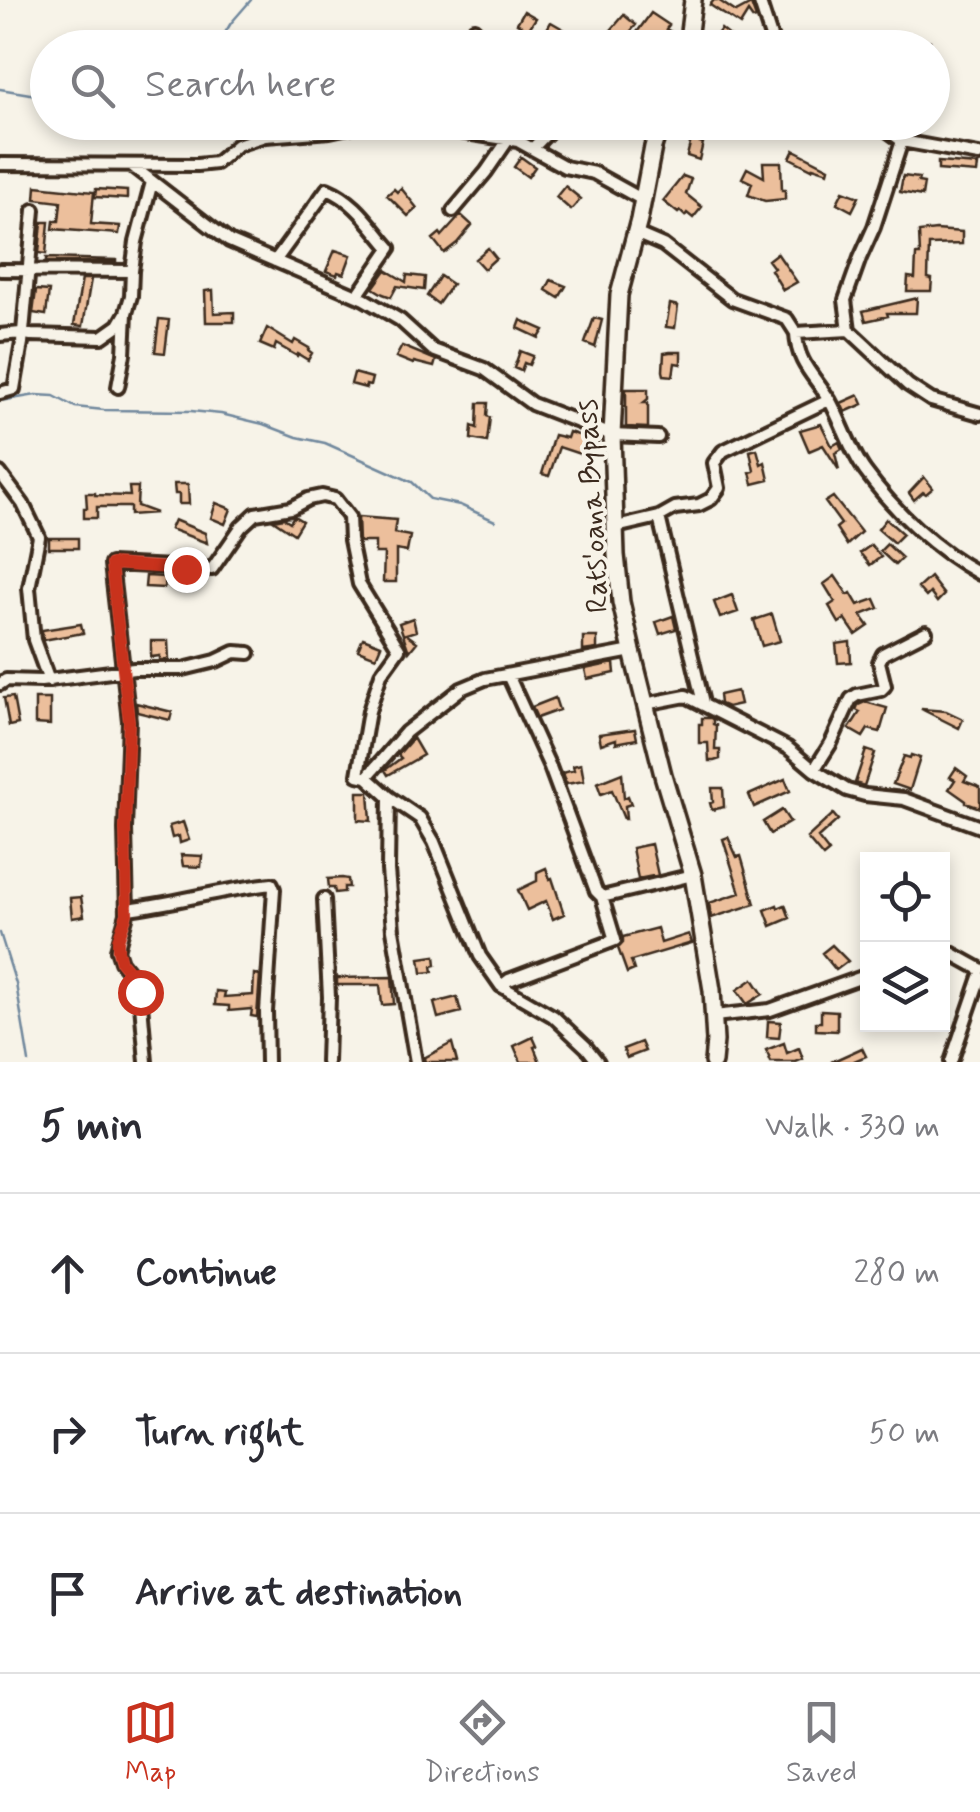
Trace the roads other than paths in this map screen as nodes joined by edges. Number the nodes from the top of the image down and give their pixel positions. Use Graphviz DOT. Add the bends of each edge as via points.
graph roads {
  1 [pos="693,0"];
  2 [pos="759,0"];
  3 [pos="689,30"];
  4 [pos="769,30"];
  5 [pos="253,140"];
  6 [pos="508,140"];
  7 [pos="541,140"];
  8 [pos="655,140"];
  9 [pos="902,141"];
  10 [pos="532,149"];
  11 [pos="979,156"];
  12 [pos="0,164"];
  13 [pos="131,166"];
  14 [pos="152,182"];
  15 [pos="643,200"];
  16 [pos="34,210"];
  17 [pos="452,211"];
  18 [pos="635,233"];
  19 [pos="275,261"];
  20 [pos="0,270"];
  21 [pos="28,271"];
  22 [pos="132,272"];
  23 [pos="357,296"];
  24 [pos="126,314"];
  25 [pos="850,330"];
  26 [pos="21,332"];
  27 [pos="796,333"];
  28 [pos="0,335"];
  29 [pos="118,387"];
  30 [pos="0,392"];
  31 [pos="829,400"];
  32 [pos="980,414"];
  33 [pos="612,435"];
  34 [pos="658,437"];
  35 [pos="0,472"];
  36 [pos="658,517"];
  37 [pos="616,527"];
  38 [pos="980,574"];
  39 [pos="926,632"];
  40 [pos="632,652"];
  41 [pos="250,653"];
  42 [pos="124,671"];
  43 [pos="508,675"];
  44 [pos="49,680"];
  45 [pos="0,684"];
  46 [pos="702,703"];
  47 [pos="645,704"];
  48 [pos="814,770"];
  49 [pos="367,777"];
  50 [pos="389,797"];
  51 [pos="980,827"];
  52 [pos="693,875"];
  53 [pos="602,897"];
  54 [pos="324,900"];
  55 [pos="126,909"];
  56 [pos="950,952"];
  57 [pos="980,969"];
  58 [pos="980,977"];
  59 [pos="860,978"];
  60 [pos="501,986"];
  61 [pos="714,1016"];
  62 [pos="146,1062"];
  63 [pos="267,1062"];
  64 [pos="327,1062"];
  65 [pos="416,1062"];
  66 [pos="598,1062"];
  67 [pos="712,1062"];
  68 [pos="951,1062"];
  1 -- 3 [label="street"];
  2 -- 4 [label="street"];
  5 -- 13 [label="street" via="216,163"];
  6 -- 10 [label="street"];
  6 -- 17 [label="street"];
  7 -- 10 [label="street"];
  8 -- 15 [label="street, Rats'oana Bypass"];
  9 -- 11 [label="street"];
  9 -- 25 [label="street" via="845,300"];
  10 -- 15 [label="street"];
  12 -- 13 [label="street"];
  13 -- 14 [label="street"];
  14 -- 19 [label="street" via="230,241"];
  14 -- 22 [label="street"];
  15 -- 18 [label="street, Rats'oana Bypass"];
  16 -- 21 [label="street"];
  18 -- 27 [label="street" via="663,244 732,299 787,319"];
  18 -- 33 [label="street, Rats'oana Bypass" via="619,295"];
  19 -- 23 [label="street"];
  19 -- 23 [label="street" via="326,188 343,196 390,248"];
  20 -- 21 [label="street"];
  21 -- 22 [label="street"];
  21 -- 26 [label="street"];
  22 -- 24 [label="street"];
  23 -- 33 [label="street" via="400,320 433,350 484,369 532,404"];
  24 -- 26 [label="street" via="102,338"];
  24 -- 29 [label="street"];
  25 -- 27 [label="street"];
  25 -- 32 [label="street" via="931,400"];
  26 -- 28 [label="street"];
  26 -- 30 [label="street" via="14,389"];
  27 -- 31 [label="street" via="797,352"];
  31 -- 36 [label="street" via="724,451 714,463 718,488 711,498"];
  31 -- 38 [label="street" via="863,469 930,540"];
  33 -- 34 [label="street"];
  33 -- 37 [label="street, Rats'oana Bypass"];
  35 -- 44 [label="street" via="38,537 29,588 34,640"];
  36 -- 37 [label="street"];
  36 -- 46 [label="street"];
  37 -- 40 [label="street, Rats'oana Bypass"];
  39 -- 48 [label="street" via="882,654 885,686 851,699"];
  40 -- 43 [label="street"];
  40 -- 47 [label="street, Rats'oana Bypass"];
  41 -- 42 [label="street" via="182,669"];
  42 -- 44 [label="street"];
  42 -- 49 [label="street" via="111,564 212,569 255,514 322,496 335,499 349,517 359,584 400,649 381,674 369,710 358,775"];
  42 -- 55 [label="street"];
  43 -- 49 [label="street" via="460,690 434,708"];
  43 -- 53 [label="street"];
  44 -- 45 [label="street"];
  46 -- 47 [label="street" via="686,696"];
  46 -- 48 [label="street" via="788,748"];
  47 -- 52 [label="street, Rats'oana Bypass"];
  48 -- 51 [label="street" via="846,790 904,799"];
  49 -- 50 [label="street"];
  50 -- 60 [label="street" via="420,818 480,956"];
  50 -- 65 [label="street" via="393,930"];
  52 -- 53 [label="street"];
  52 -- 61 [label="street, Rats'oana Bypass"];
  53 -- 60 [label="street" via="615,940"];
  54 -- 64 [label="street"];
  55 -- 62 [label="street" via="118,950 140,992"];
  55 -- 63 [label="street" via="272,884"];
  56 -- 57 [label="street"];
  58 -- 68 [label="street"];
  59 -- 61 [label="street" via="770,1010"];
  60 -- 66 [label="street" via="552,1016"];
  61 -- 67 [label="street, Rats'oana Bypass"];
}
